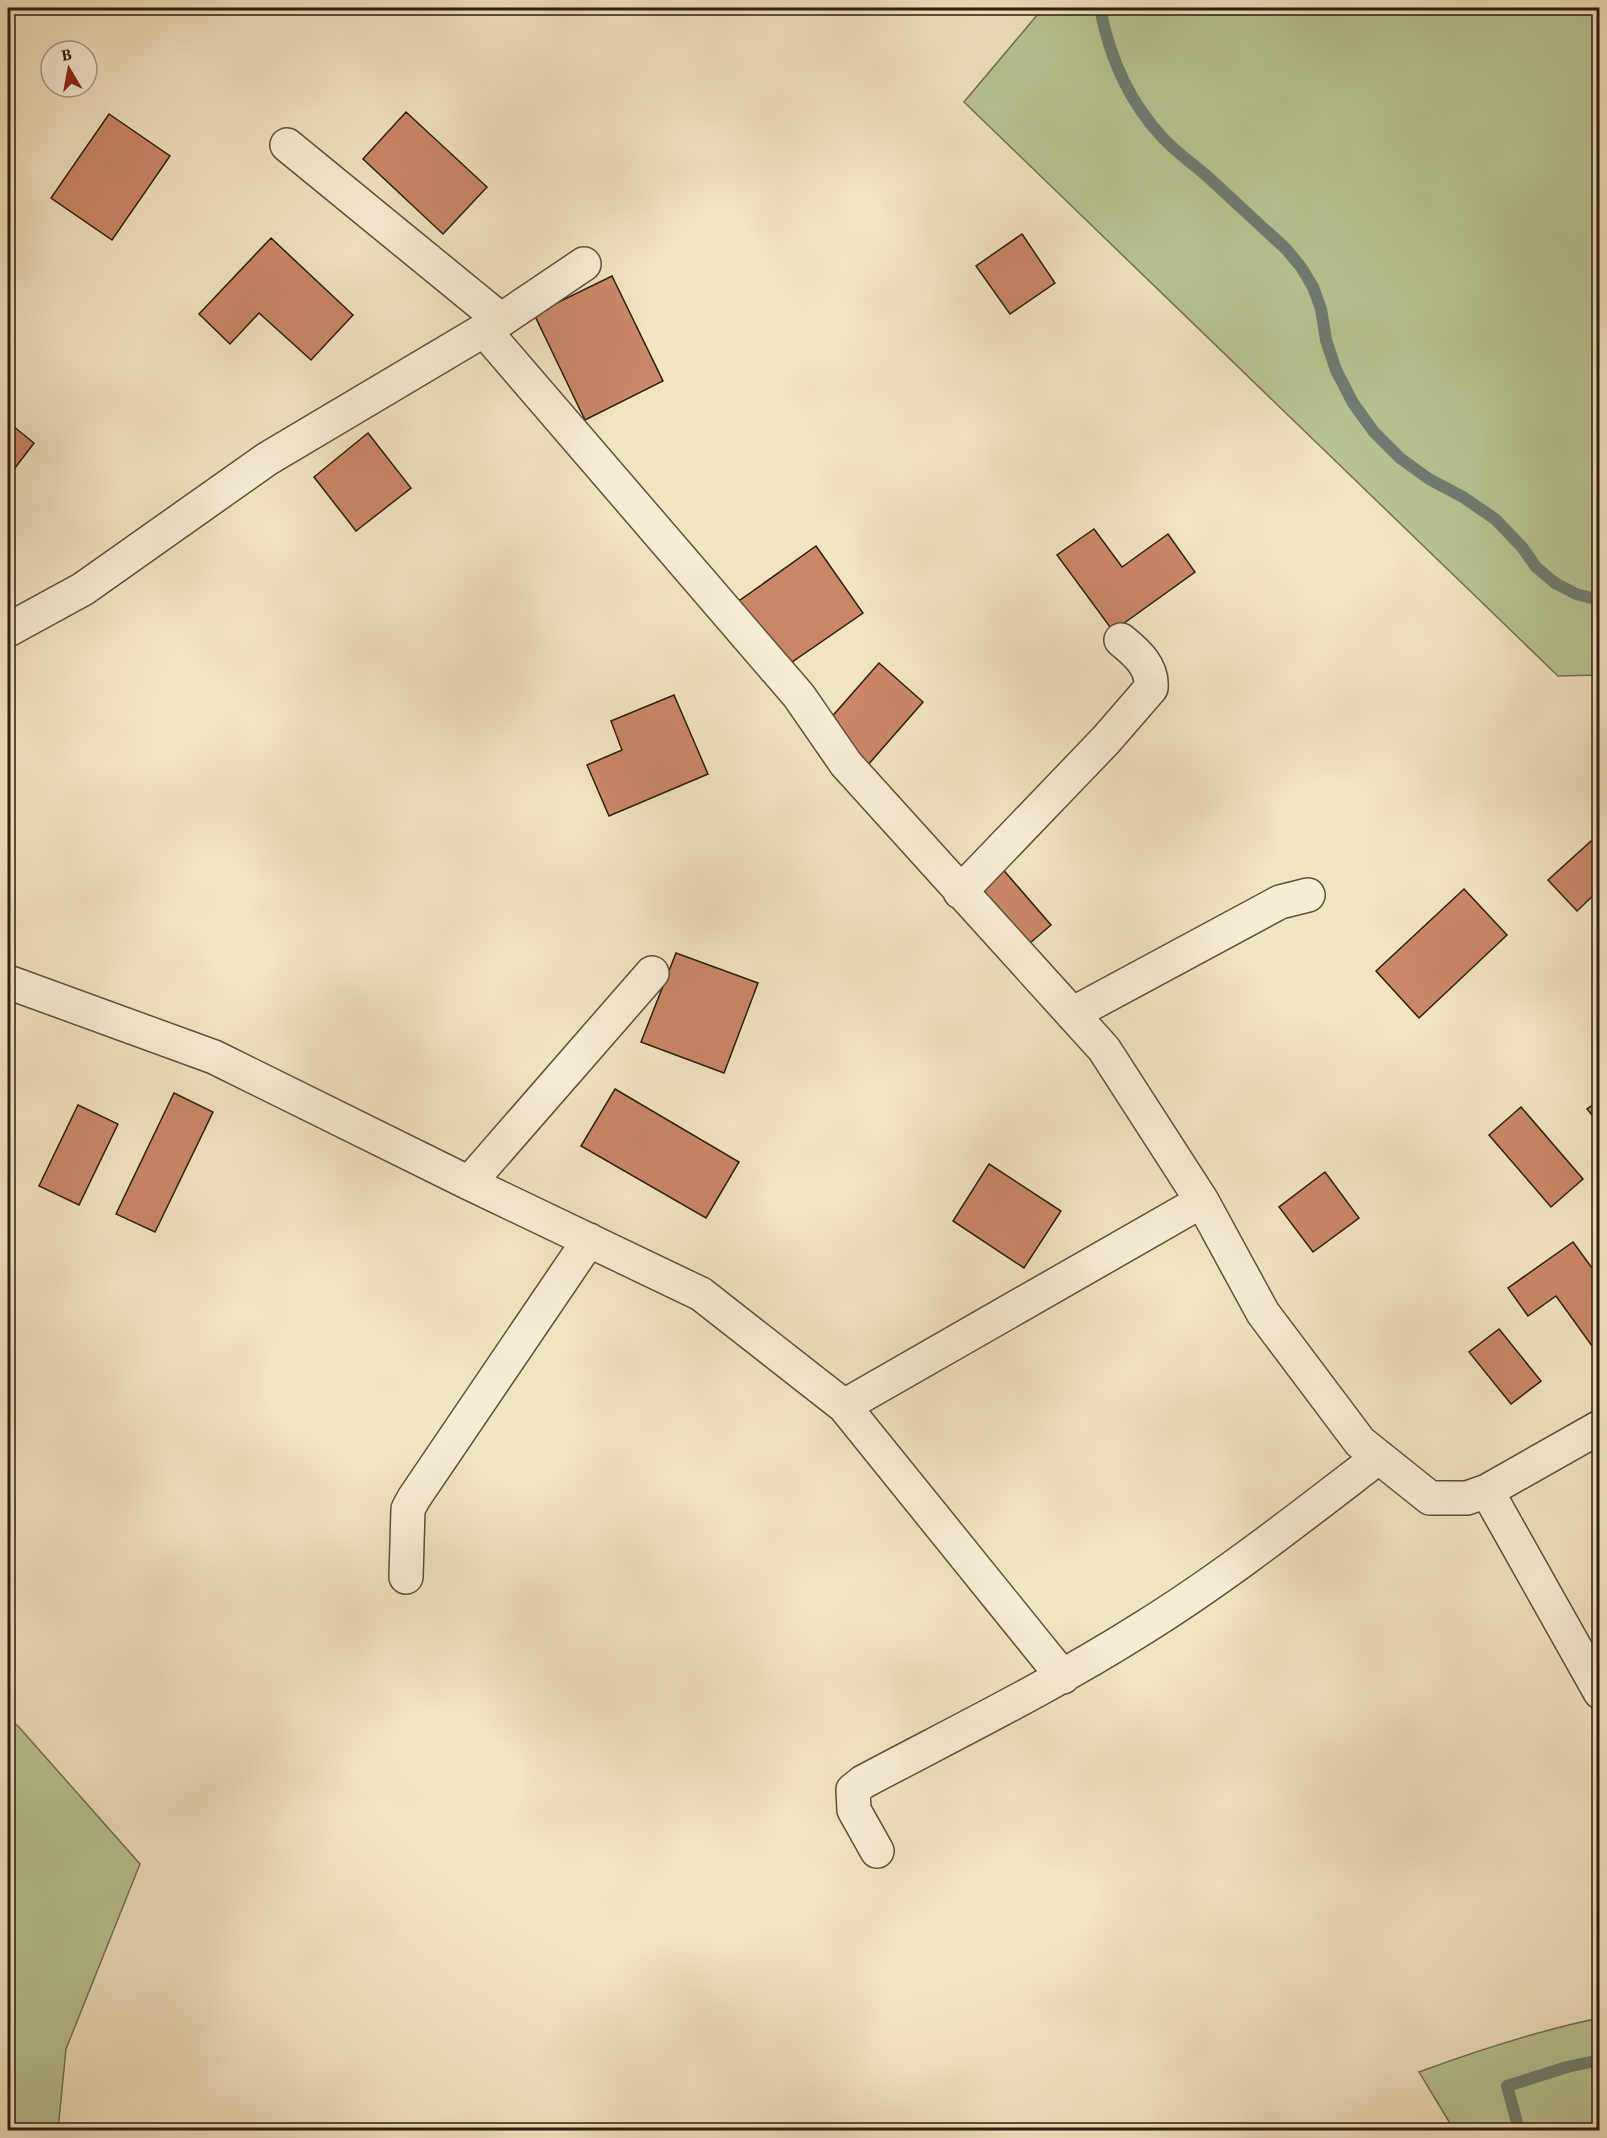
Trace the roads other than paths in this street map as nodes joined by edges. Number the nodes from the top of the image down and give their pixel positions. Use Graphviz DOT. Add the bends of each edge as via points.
graph roads {
  1 [pos="287,145"];
  2 [pos="584,264"];
  3 [pos="492,325"];
  4 [pos="8,630"];
  5 [pos="1121,640"];
  6 [pos="960,892"];
  7 [pos="1308,894"];
  8 [pos="652,973"];
  9 [pos="8,982"];
  10 [pos="1072,1014"];
  11 [pos="469,1183"];
  12 [pos="1202,1201"];
  13 [pos="589,1240"];
  14 [pos="844,1406"];
  15 [pos="1599,1427"];
  16 [pos="1379,1457"];
  17 [pos="1487,1491"];
  18 [pos="406,1577"];
  19 [pos="1062,1677"];
  20 [pos="1599,1692"];
  21 [pos="877,1851"];
  1 -- 3 [label="street"];
  2 -- 3 [label="street"];
  3 -- 4 [label="street" via="267,459 82,589"];
  3 -- 6 [label="street" via="799,696 846,764"];
  5 -- 6 [label="street" via="1139,655 1152,677 1151,688"];
  6 -- 10 [label="street"];
  7 -- 10 [label="street" via="1280,902"];
  8 -- 11 [label="street"];
  9 -- 11 [label="street" via="214,1057"];
  10 -- 12 [label="street" via="1104,1049"];
  11 -- 13 [label="street"];
  12 -- 14 [label="street"];
  12 -- 16 [label="street" via="1263,1313 1360,1442"];
  13 -- 14 [label="street" via="701,1294"];
  13 -- 18 [label="street" via="408,1509"];
  14 -- 19 [label="street"];
  15 -- 17 [label="street"];
  16 -- 17 [label="street" via="1430,1498 1467,1498"];
  16 -- 19 [label="street" via="1250,1556"];
  17 -- 20 [label="street"];
  19 -- 21 [label="street" via="853,1790 854,1810"];
}
